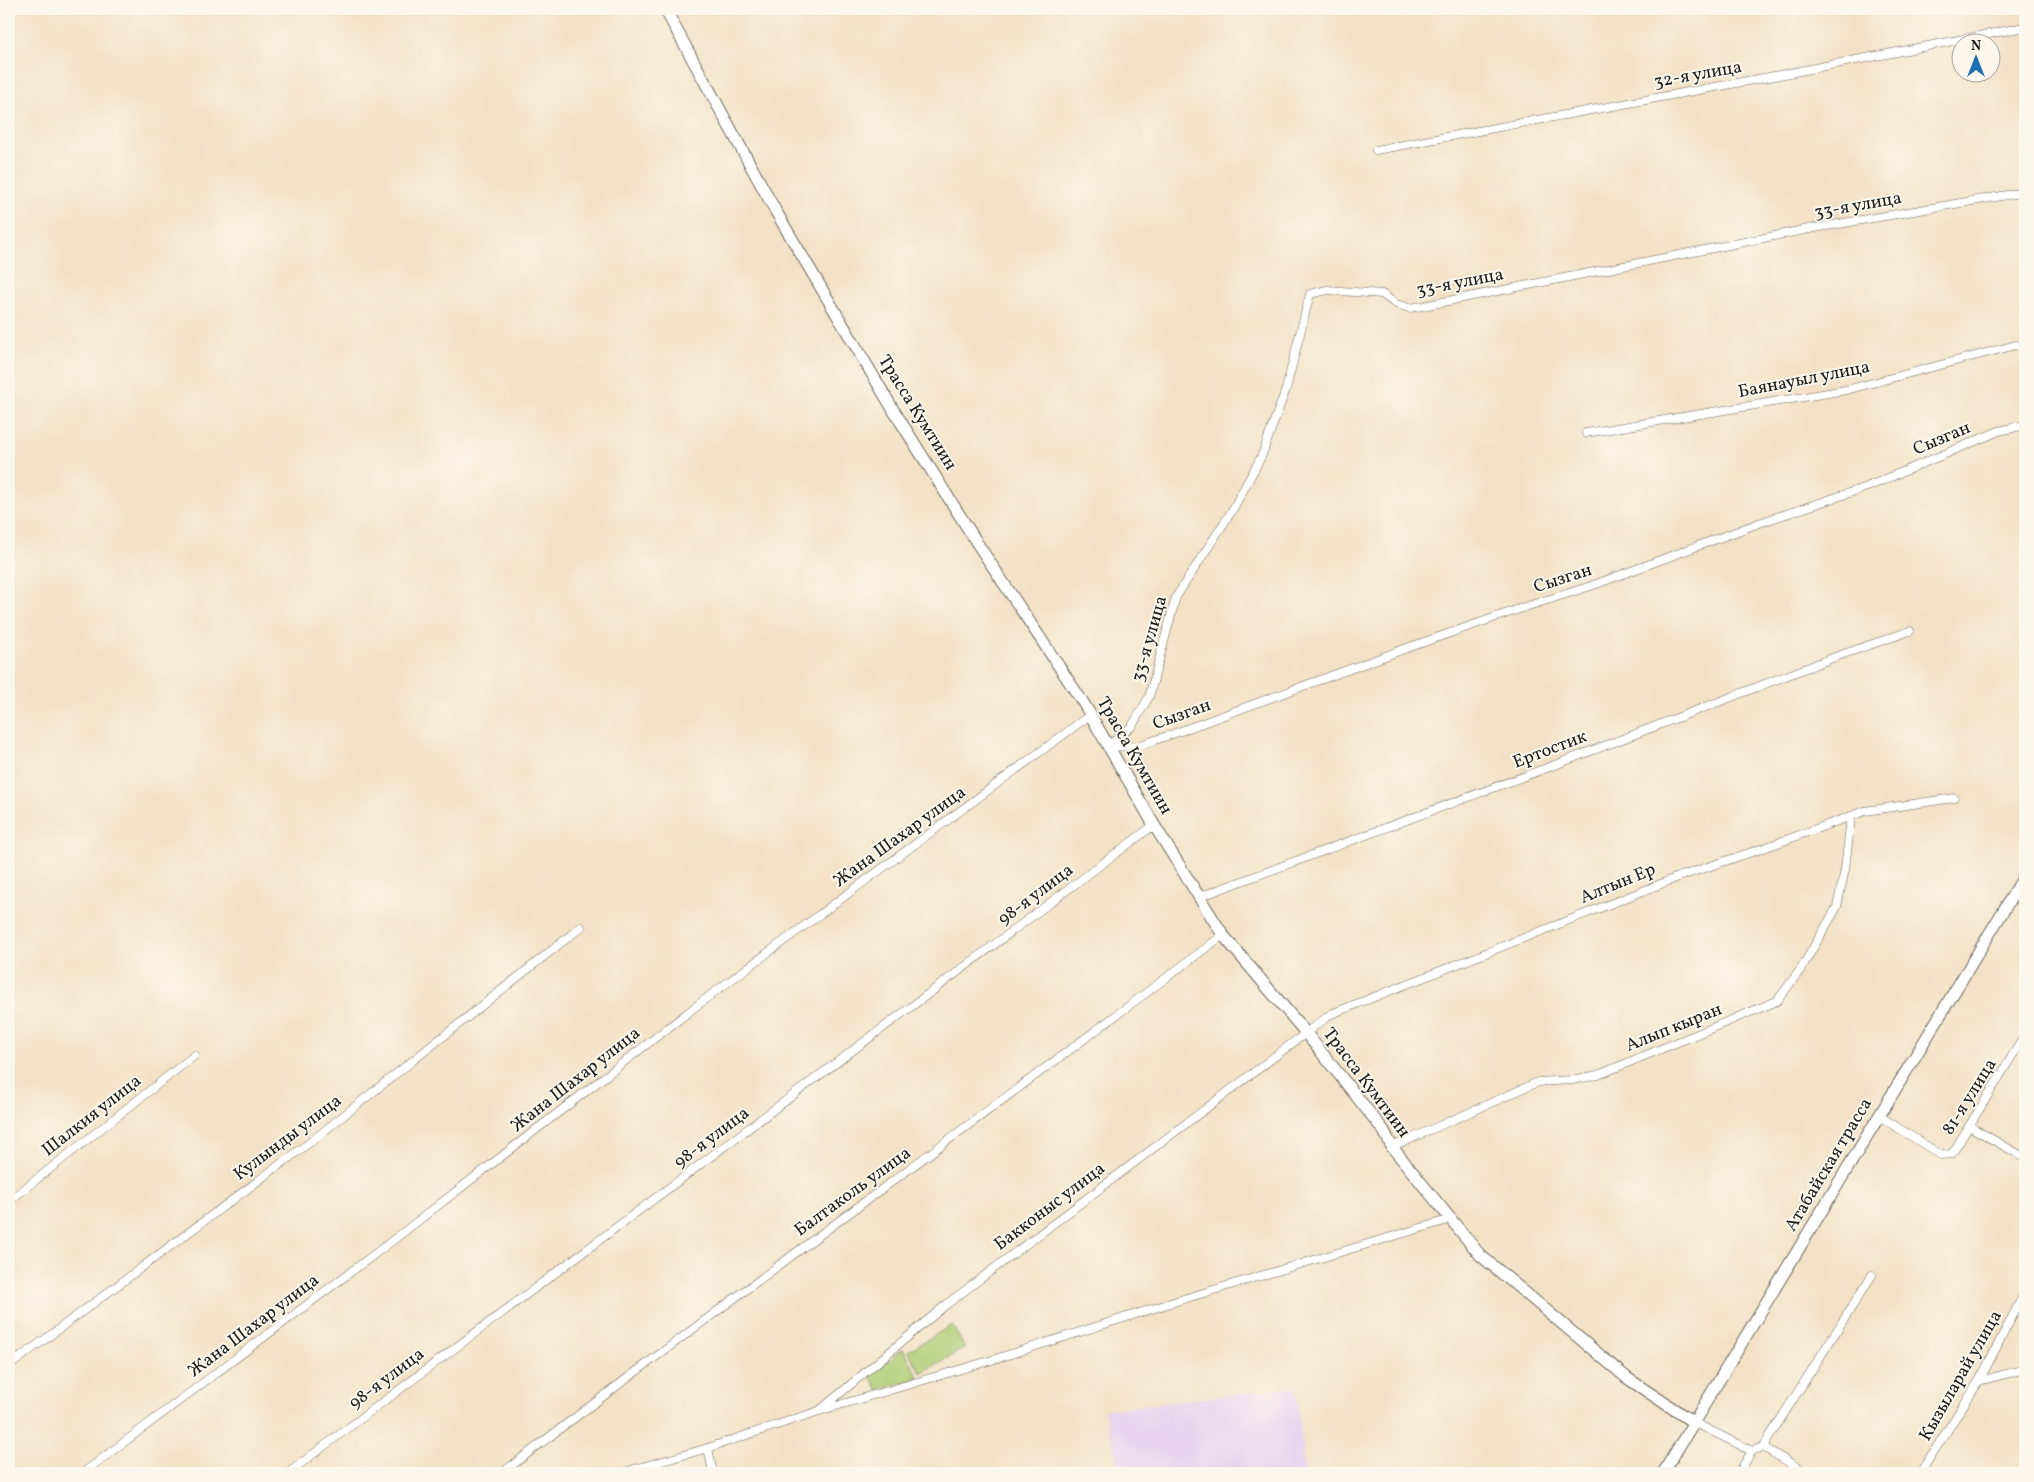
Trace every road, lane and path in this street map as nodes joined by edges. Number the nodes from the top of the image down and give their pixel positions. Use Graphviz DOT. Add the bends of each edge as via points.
graph roads {
  1 [pos="665,9"];
  2 [pos="2025,27"];
  3 [pos="1376,150"];
  4 [pos="2025,192"];
  5 [pos="2025,349"];
  6 [pos="2025,425"];
  7 [pos="1586,433"];
  8 [pos="1910,631"];
  9 [pos="1090,716"];
  10 [pos="1107,747"];
  11 [pos="1954,798"];
  12 [pos="1851,817"];
  13 [pos="1154,825"];
  14 [pos="2025,875"];
  15 [pos="1199,897"];
  16 [pos="581,927"];
  17 [pos="1223,935"];
  18 [pos="1306,1033"];
  19 [pos="2025,1035"];
  20 [pos="195,1055"];
  21 [pos="1879,1116"];
  22 [pos="1969,1126"];
  23 [pos="1392,1147"];
  24 [pos="2025,1158"];
  25 [pos="9,1201"];
  26 [pos="1451,1219"];
  27 [pos="1872,1275"];
  28 [pos="2025,1292"];
  29 [pos="9,1366"];
  30 [pos="2025,1369"];
  31 [pos="1978,1381"];
  32 [pos="819,1411"];
  33 [pos="1694,1422"];
  34 [pos="1764,1447"];
  35 [pos="708,1448"];
  36 [pos="1752,1451"];
  37 [pos="83,1473"];
  38 [pos="288,1473"];
  39 [pos="502,1473"];
  40 [pos="621,1473"];
  41 [pos="713,1473"];
  42 [pos="1663,1473"];
  43 [pos="1739,1473"];
  44 [pos="1808,1473"];
  45 [pos="1920,1473"];
  1 -- 9 [label="street, Трасса Кумтиин" via="775,210 894,411"];
  2 -- 3 [label="street, 32-я улица"];
  4 -- 10 [label="street, 33-я улица" via="1809,229 1409,308 1382,294 1327,290 1310,294 1286,388 1262,455 1233,509 1176,597 1150,698 1132,726"];
  5 -- 7 [label="street, Баянауыл улица" via="2016,345 1846,390"];
  6 -- 10 [label="street, Сызган" via="1999,432 1867,487 1167,736 1138,746"];
  8 -- 15 [label="street, Ертостик"];
  9 -- 10 [label="street, Трасса Кумтиин"];
  9 -- 37 [label="street, Жана Шахар улица" via="712,994 388,1244"];
  10 -- 13 [label="street, Трасса Кумтиин"];
  11 -- 12 [label="street, Алтын Ер" via="1865,811"];
  12 -- 18 [label="street, Алтын Ер" via="1681,876 1330,1014"];
  12 -- 23 [label="street, Алып кыран" via="1837,907 1801,969 1777,1001 1598,1075 1538,1082"];
  13 -- 15 [label="street, Трасса Кумтиин"];
  13 -- 38 [label="street, 98-я улица"];
  14 -- 21 [label="street, Атабайская трасса"];
  15 -- 17 [label="street, Трасса Кумтиин"];
  16 -- 29 [label="street, Кулынды улица" via="309,1142"];
  17 -- 18 [label="street, Трасса Кумтиин"];
  17 -- 39 [label="street, Балтаколь улица"];
  18 -- 23 [label="street, Трасса Кумтиин" via="1384,1131"];
  18 -- 32 [label="street, Бакконыс улица" via="947,1304"];
  19 -- 22 [label="street, 81-я улица"];
  20 -- 25 [label="street, Шалкия улица"];
  21 -- 22 [label="street, 81-я улица" via="1941,1154 1952,1154"];
  21 -- 33 [label="street, Атабайская трасса"];
  22 -- 24 [label="street"];
  23 -- 26 [label="street, Трасса Кумтиин"];
  26 -- 32 [label="street"];
  26 -- 33 [label="street, Трасса Кумтиин" via="1480,1255 1514,1284 1627,1378"];
  27 -- 34 [label="street"];
  28 -- 31 [label="street, Кызыларай улица"];
  30 -- 31 [label="street"];
  31 -- 45 [label="street, Кызыларай улица"];
  32 -- 35 [label="street"];
  33 -- 36 [label="street"];
  33 -- 42 [label="street, Атабайская трасса"];
  34 -- 36 [label="street"];
  34 -- 44 [label="street"];
  35 -- 40 [label="street"];
  35 -- 41 [label="street"];
  36 -- 43 [label="street"];
}
